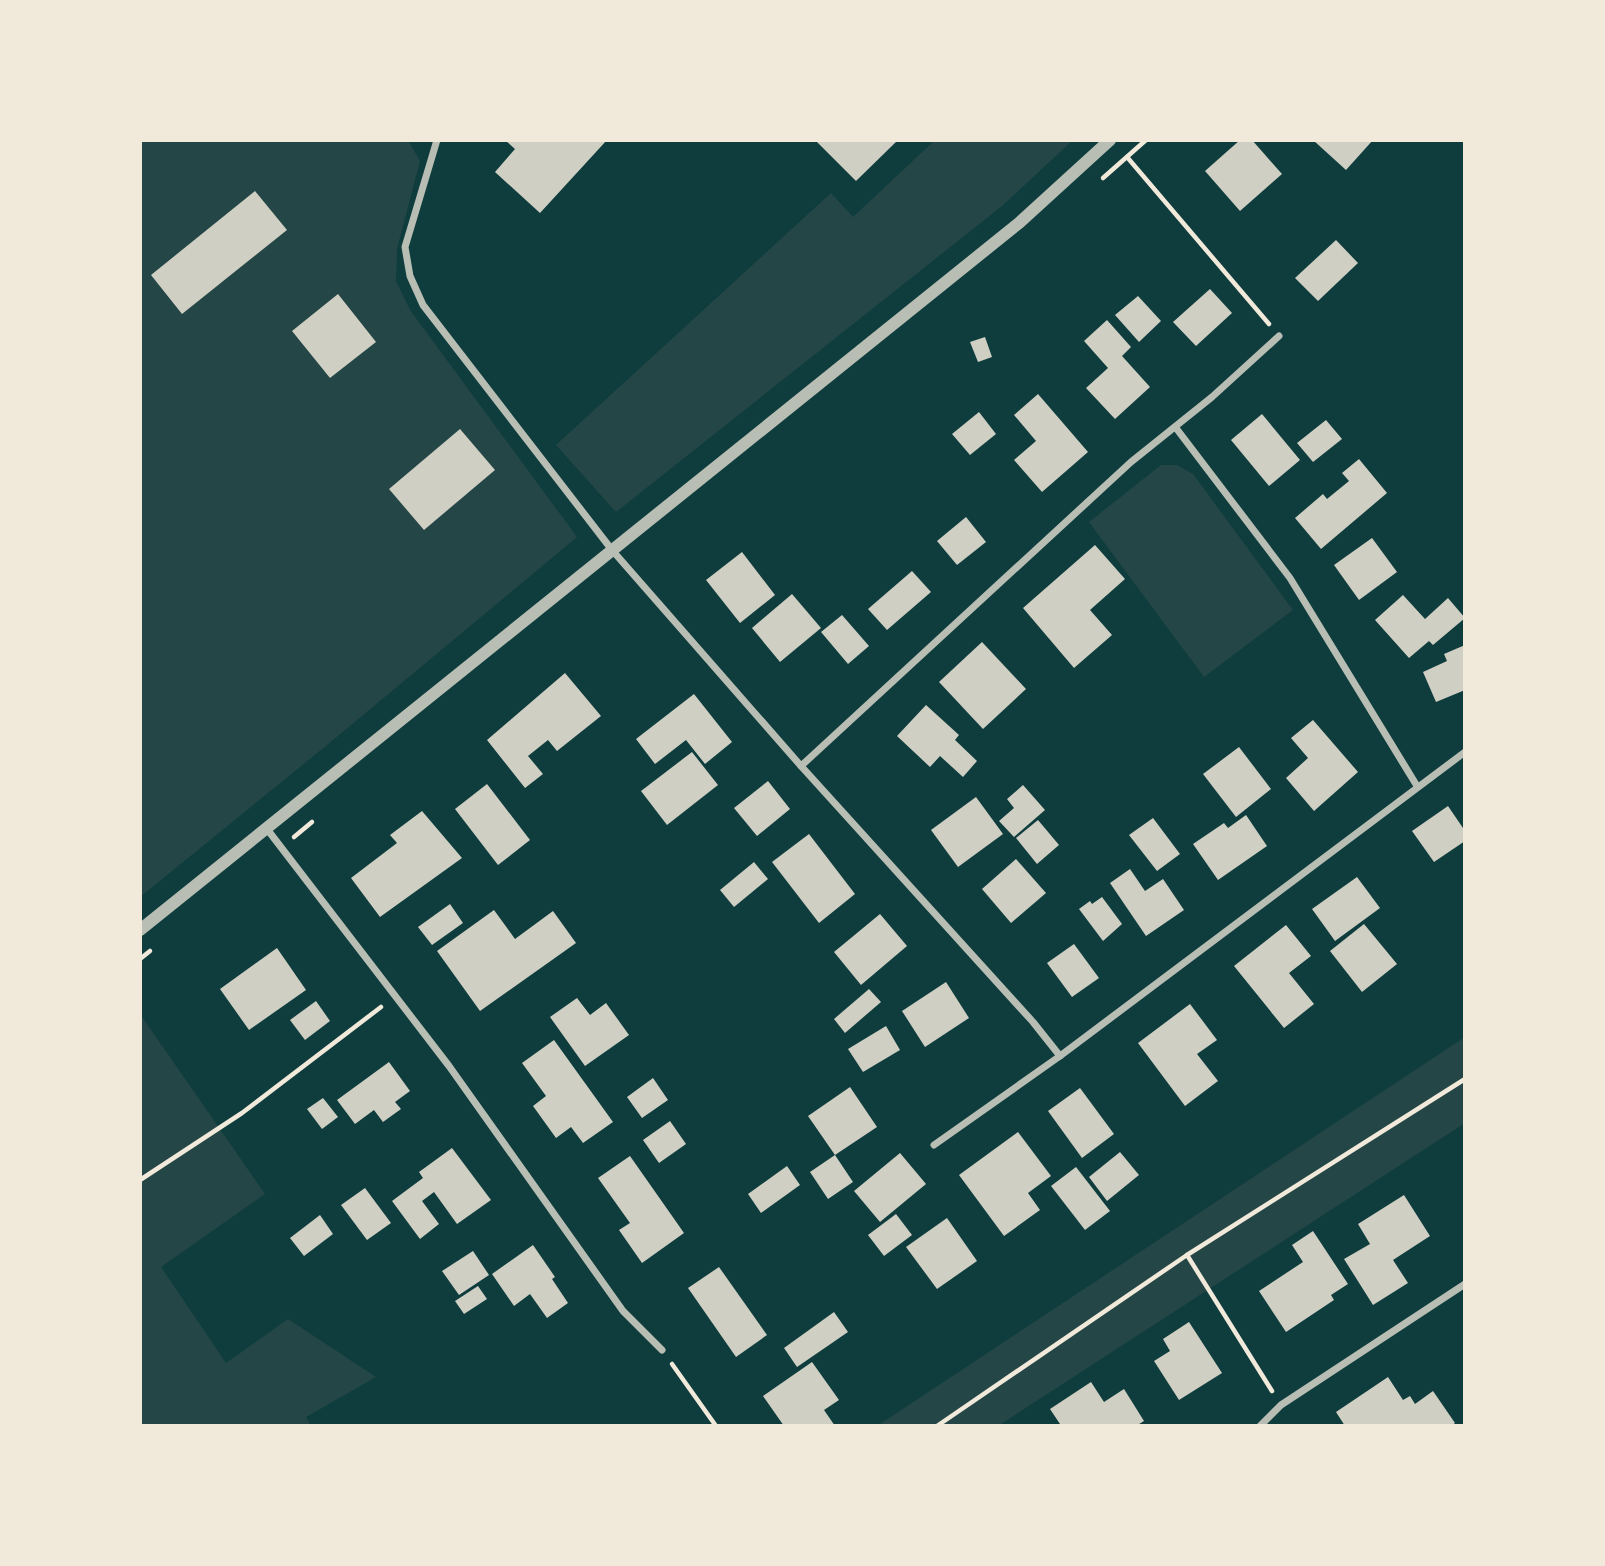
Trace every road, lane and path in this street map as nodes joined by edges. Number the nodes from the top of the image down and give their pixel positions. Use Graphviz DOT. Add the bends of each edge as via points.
graph roads {
  1 [pos="437,140"];
  2 [pos="1110,140"];
  3 [pos="1121,149"];
  4 [pos="1279,336"];
  5 [pos="1176,428"];
  6 [pos="612,550"];
  7 [pos="1465,752"];
  8 [pos="801,766"];
  9 [pos="1416,786"];
  10 [pos="267,829"];
  11 [pos="140,930"];
  12 [pos="396,996"];
  13 [pos="1060,1056"];
  14 [pos="1465,1079"];
  15 [pos="934,1145"];
  16 [pos="140,1180"];
  17 [pos="1187,1255"];
  18 [pos="1465,1284"];
  19 [pos="662,1350"];
  20 [pos="1281,1405"];
  21 [pos="716,1426"];
  22 [pos="937,1426"];
  23 [pos="1260,1426"];
  1 -- 6 [label="street" via="405,247 410,276 423,305"];
  2 -- 6 [label="street" via="1019,223"];
  3 -- 4 [label="path"];
  4 -- 5 [label="street"];
  5 -- 8 [label="street" via="1131,462"];
  5 -- 9 [label="street" via="1290,578"];
  6 -- 8 [label="street"];
  6 -- 10 [label="street"];
  7 -- 9 [label="street"];
  8 -- 13 [label="street"];
  9 -- 13 [label="street"];
  10 -- 11 [label="street"];
  10 -- 12 [label="street"];
  12 -- 16 [label="path" via="242,1113"];
  12 -- 19 [label="street" via="623,1311"];
  13 -- 15 [label="street"];
  14 -- 17 [label="path"];
  17 -- 20 [label="path"];
  17 -- 22 [label="path"];
  18 -- 20 [label="street"];
  19 -- 21 [label="path"];
  20 -- 23 [label="street"];
}
